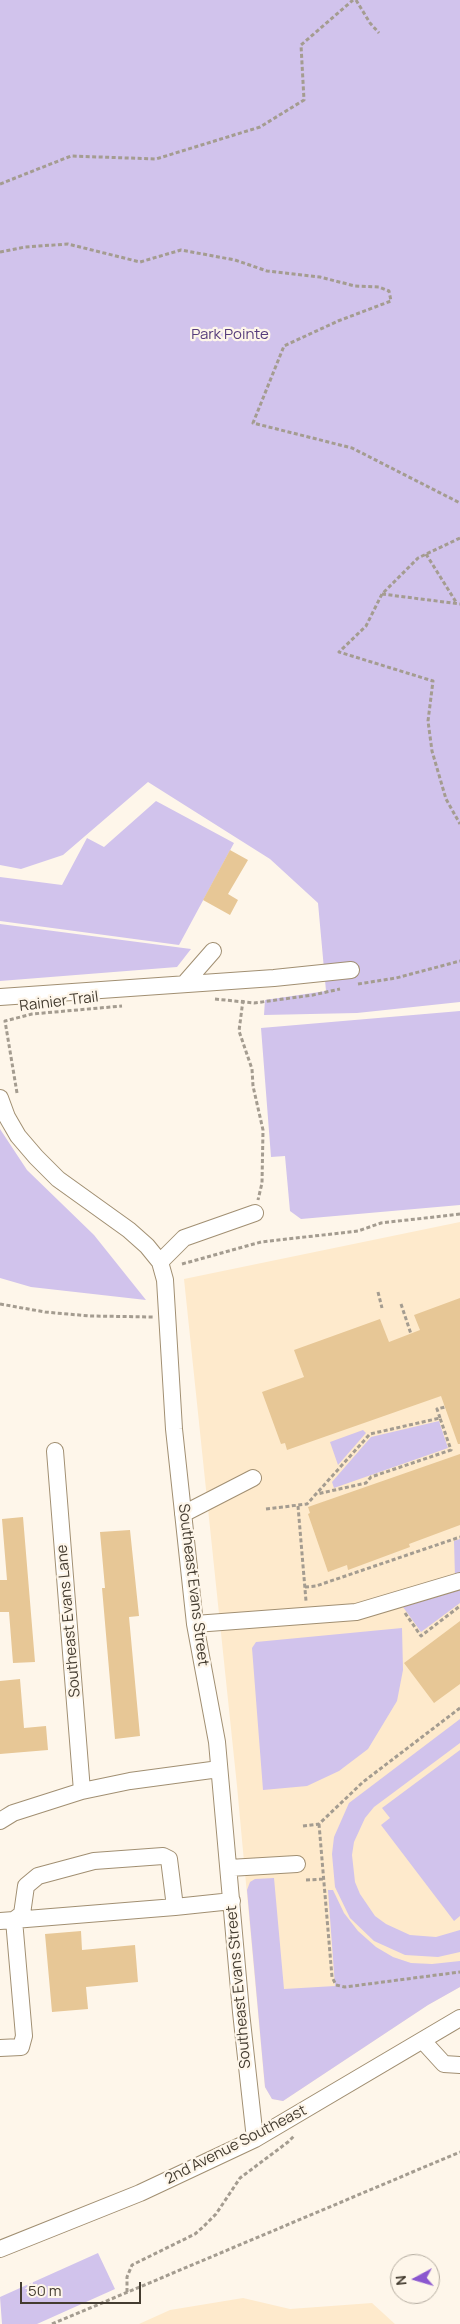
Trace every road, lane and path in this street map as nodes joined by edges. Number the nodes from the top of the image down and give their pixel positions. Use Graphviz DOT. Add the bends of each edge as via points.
graph roads {
  1 [pos="355,0"];
  2 [pos="379,33"];
  3 [pos="0,184"];
  4 [pos="0,252"];
  5 [pos="460,503"];
  6 [pos="460,538"];
  7 [pos="426,554"];
  8 [pos="382,594"];
  9 [pos="458,603"];
  10 [pos="460,824"];
  11 [pos="213,951"];
  12 [pos="351,970"];
  13 [pos="243,980"];
  14 [pos="185,983"];
  15 [pos="0,997"];
  16 [pos="206,999"];
  17 [pos="243,1001"];
  18 [pos="131,1006"];
  19 [pos="17,1096"];
  20 [pos="0,1098"];
  21 [pos="255,1213"];
  22 [pos="460,1214"];
  23 [pos="160,1262"];
  24 [pos="182,1264"];
  25 [pos="378,1292"];
  26 [pos="0,1304"];
  27 [pos="401,1304"];
  28 [pos="382,1308"];
  29 [pos="146,1318"];
  30 [pos="411,1334"];
  31 [pos="445,1407"];
  32 [pos="440,1418"];
  33 [pos="55,1451"];
  34 [pos="254,1478"];
  35 [pos="318,1494"];
  36 [pos="298,1506"];
  37 [pos="266,1509"];
  38 [pos="183,1514"];
  39 [pos="460,1536"];
  40 [pos="460,1581"];
  41 [pos="305,1587"];
  42 [pos="396,1600"];
  43 [pos="460,1606"];
  44 [pos="307,1616"];
  45 [pos="195,1624"];
  46 [pos="460,1708"];
  47 [pos="219,1769"];
  48 [pos="82,1791"];
  49 [pos="0,1821"];
  50 [pos="319,1824"];
  51 [pos="303,1826"];
  52 [pos="297,1864"];
  53 [pos="229,1868"];
  54 [pos="324,1879"];
  55 [pos="306,1880"];
  56 [pos="232,1902"];
  57 [pos="175,1907"];
  58 [pos="7,1921"];
  59 [pos="460,1972"];
  60 [pos="460,2018"];
  61 [pos="423,2040"];
  62 [pos="0,2048"];
  63 [pos="460,2065"];
  64 [pos="295,2134"];
  65 [pos="254,2139"];
  66 [pos="460,2152"];
  67 [pos="0,2249"];
  68 [pos="127,2293"];
  69 [pos="52,2324"];
  1 -- 2 [label="path"];
  1 -- 3 [label="path" via="301,45 304,100 260,127 156,159 71,156"];
  4 -- 5 [label="path" via="68,244 140,262 181,250 235,260 267,271 320,277 355,286 379,286 389,291 391,301 284,346 252,423 352,448"];
  6 -- 7 [label="path"];
  7 -- 8 [label="path"];
  7 -- 9 [label="path"];
  8 -- 9 [label="path"];
  8 -- 10 [label="path" via="366,626 339,652 433,681 428,721 432,750 446,799"];
  11 -- 14 [label="street"];
  12 -- 13 [label="street"];
  13 -- 14 [label="street"];
  13 -- 17 [label="path"];
  14 -- 15 [label="street"];
  16 -- 17 [label="path"];
  17 -- 21 [label="path" via="239,1031 252,1069 262,1130 262,1184"];
  18 -- 19 [label="path, Rainier Trail" via="32,1014 5,1021"];
  20 -- 23 [label="street, Southeast Evans Street" via="18,1136 36,1157 58,1179 130,1230"];
  21 -- 23 [label="street" via="184,1238"];
  22 -- 24 [label="path" via="261,1242"];
  23 -- 38 [label="street, Southeast Evans Street" via="165,1280"];
  25 -- 28 [label="path"];
  26 -- 29 [label="path" via="45,1312"];
  27 -- 30 [label="path"];
  31 -- 32 [label="path" via="437,1410"];
  32 -- 35 [label="path" via="370,1434"];
  32 -- 35 [label="path" via="451,1450 371,1477 366,1483"];
  33 -- 48 [label="street, Southeast Evans Lane"];
  34 -- 38 [label="street"];
  35 -- 36 [label="path" via="307,1504"];
  36 -- 37 [label="path"];
  36 -- 41 [label="path"];
  38 -- 45 [label="street, Southeast Evans Street"];
  39 -- 41 [label="path"];
  40 -- 42 [label="street"];
  41 -- 44 [label="path"];
  42 -- 43 [label="path" via="420,1636"];
  42 -- 44 [label="street" via="356,1612"];
  44 -- 45 [label="street"];
  45 -- 47 [label="street, Southeast Evans Street"];
  46 -- 50 [label="path" via="363,1782"];
  47 -- 48 [label="street"];
  47 -- 53 [label="street, Southeast Evans Street"];
  48 -- 49 [label="street" via="30,1807"];
  50 -- 51 [label="path"];
  50 -- 54 [label="path"];
  52 -- 53 [label="street"];
  53 -- 56 [label="street, Southeast Evans Street"];
  54 -- 55 [label="path"];
  54 -- 59 [label="path" via="332,1977 336,1984 345,1987"];
  56 -- 57 [label="street"];
  56 -- 65 [label="street, Southeast Evans Street"];
  57 -- 58 [label="street"];
  57 -- 58 [label="street" via="169,1859 163,1856 94,1860 38,1876 26,1886 22,1914"];
  58 -- 62 [label="street" via="24,2036 21,2047"];
  60 -- 61 [label="street, 2nd Avenue Southeast"];
  61 -- 63 [label="street" via="444,2064"];
  61 -- 65 [label="street, 2nd Avenue Southeast"];
  64 -- 68 [label="path" via="240,2178 216,2214 195,2234 132,2266 127,2277"];
  65 -- 67 [label="street, 2nd Avenue Southeast" via="140,2193"];
  66 -- 68 [label="path"];
  68 -- 69 [label="path"];
}
